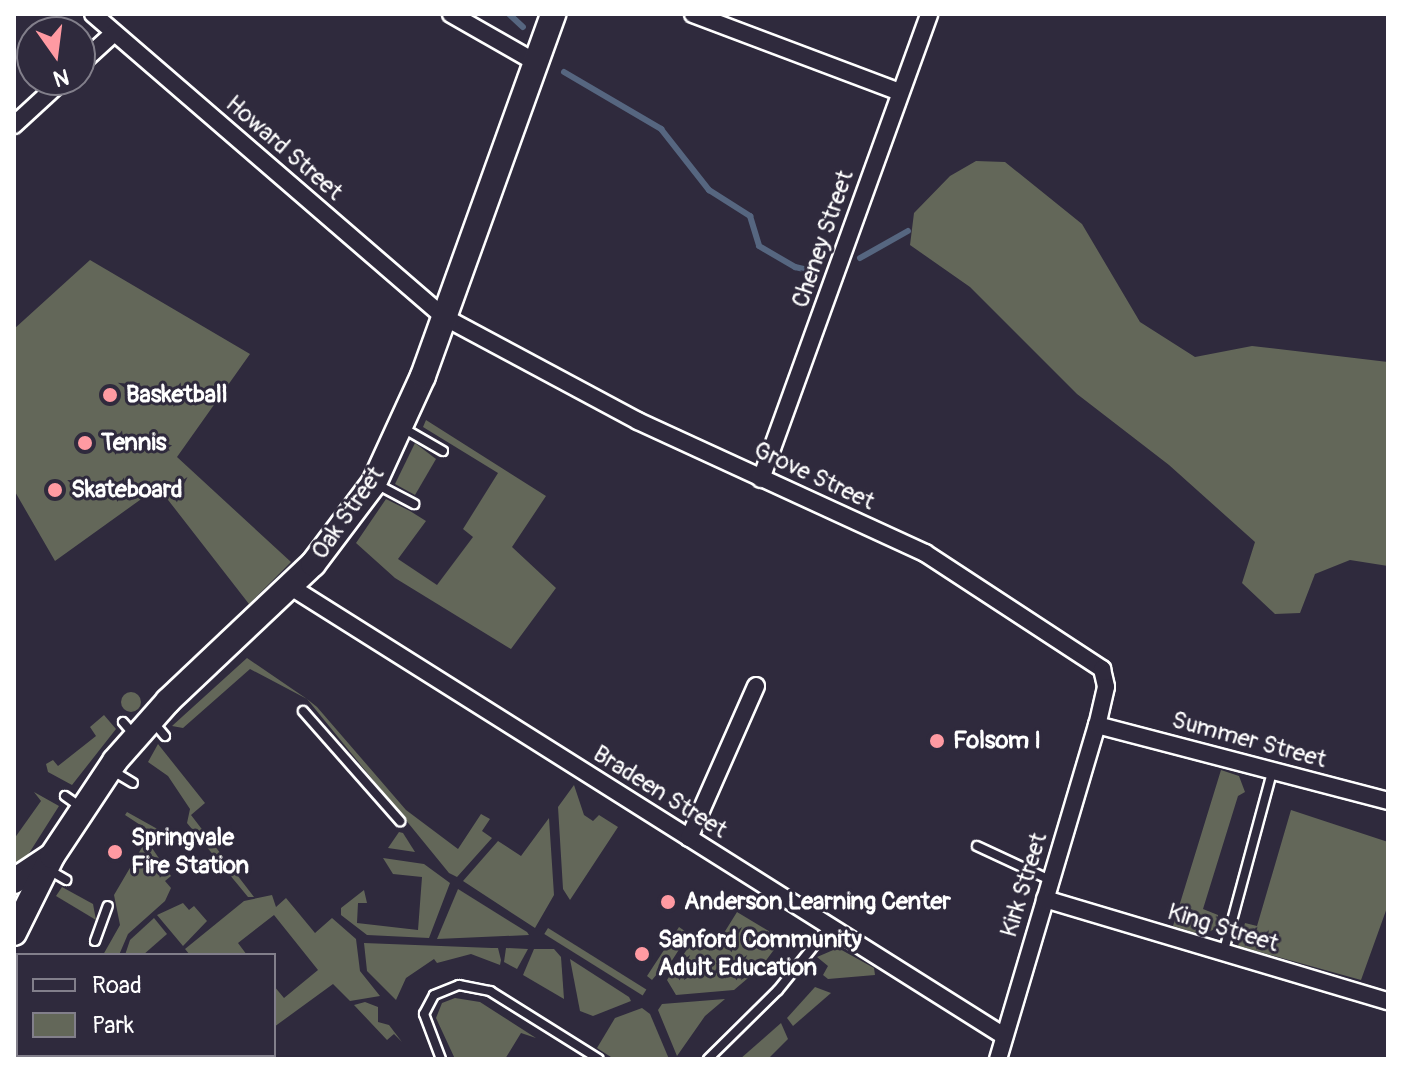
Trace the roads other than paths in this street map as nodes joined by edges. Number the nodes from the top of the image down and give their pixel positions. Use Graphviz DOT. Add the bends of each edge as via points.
graph roads {
  1 [pos="93,14"];
  2 [pos="451,14"];
  3 [pos="553,14"];
  4 [pos="693,14"];
  5 [pos="929,14"];
  6 [pos="114,33"];
  7 [pos="96,49"];
  8 [pos="535,62"];
  9 [pos="899,92"];
  10 [pos="46,96"];
  11 [pos="14,125"];
  12 [pos="444,317"];
  13 [pos="402,427"];
  14 [pos="443,451"];
  15 [pos="761,479"];
  16 [pos="374,483"];
  17 [pos="414,504"];
  18 [pos="291,587"];
  19 [pos="756,686"];
  20 [pos="303,711"];
  21 [pos="1097,725"];
  22 [pos="109,768"];
  23 [pos="1272,772"];
  24 [pos="133,783"];
  25 [pos="1388,801"];
  26 [pos="400,821"];
  27 [pos="689,838"];
  28 [pos="977,846"];
  29 [pos="54,868"];
  30 [pos="1050,880"];
  31 [pos="14,881"];
  32 [pos="1045,899"];
  33 [pos="108,906"];
  34 [pos="829,927"];
  35 [pos="14,933"];
  36 [pos="95,941"];
  37 [pos="1223,954"];
  38 [pos="1388,1001"];
  39 [pos="1004,1036"];
  40 [pos="441,1059"];
  41 [pos="599,1059"];
  42 [pos="708,1059"];
  43 [pos="998,1059"];
  1 -- 6 [label="street, Howard Street"];
  2 -- 8 [label="street"];
  3 -- 8 [label="main road, Oak Street"];
  4 -- 9 [label="street"];
  5 -- 9 [label="street, Cheney Street"];
  6 -- 7 [label="street"];
  6 -- 12 [label="street, Howard Street"];
  8 -- 12 [label="main road, Oak Street"];
  9 -- 15 [label="street, Cheney Street"];
  10 -- 11 [label="street"];
  12 -- 13 [label="main road, Oak Street"];
  12 -- 15 [label="street, Grove Street" via="632,418"];
  13 -- 14 [label="lane"];
  13 -- 16 [label="main road, Oak Street"];
  15 -- 21 [label="street, Grove Street" via="925,553 1098,665 1107,679"];
  16 -- 17 [label="lane"];
  16 -- 18 [label="main road, Oak Street" via="337,536"];
  18 -- 22 [label="main road, Oak Street" via="143,728"];
  18 -- 27 [label="street, Bradeen Street"];
  19 -- 27 [label="street"];
  20 -- 26 [label="lane"];
  21 -- 23 [label="street, Summer Street"];
  21 -- 30 [label="street, Kirk Street"];
  22 -- 24 [label="lane"];
  22 -- 29 [label="main road, Oak Street" via="73,802"];
  23 -- 25 [label="street, Summer Street"];
  23 -- 37 [label="lane"];
  27 -- 34 [label="street, Bradeen Street"];
  28 -- 30 [label="lane"];
  29 -- 31 [label="main road"];
  29 -- 35 [label="main road, Oak Street"];
  30 -- 32 [label="street, Kirk Street"];
  32 -- 37 [label="street, King Street"];
  32 -- 39 [label="street, Kirk Street"];
  33 -- 36 [label="lane"];
  34 -- 39 [label="street, Bradeen Street"];
  34 -- 42 [label="lane" via="778,990"];
  37 -- 38 [label="street, King Street"];
  39 -- 43 [label="street, Kirk Street"];
  40 -- 41 [label="lane" via="424,1014 434,995 459,985 490,991"];
}
